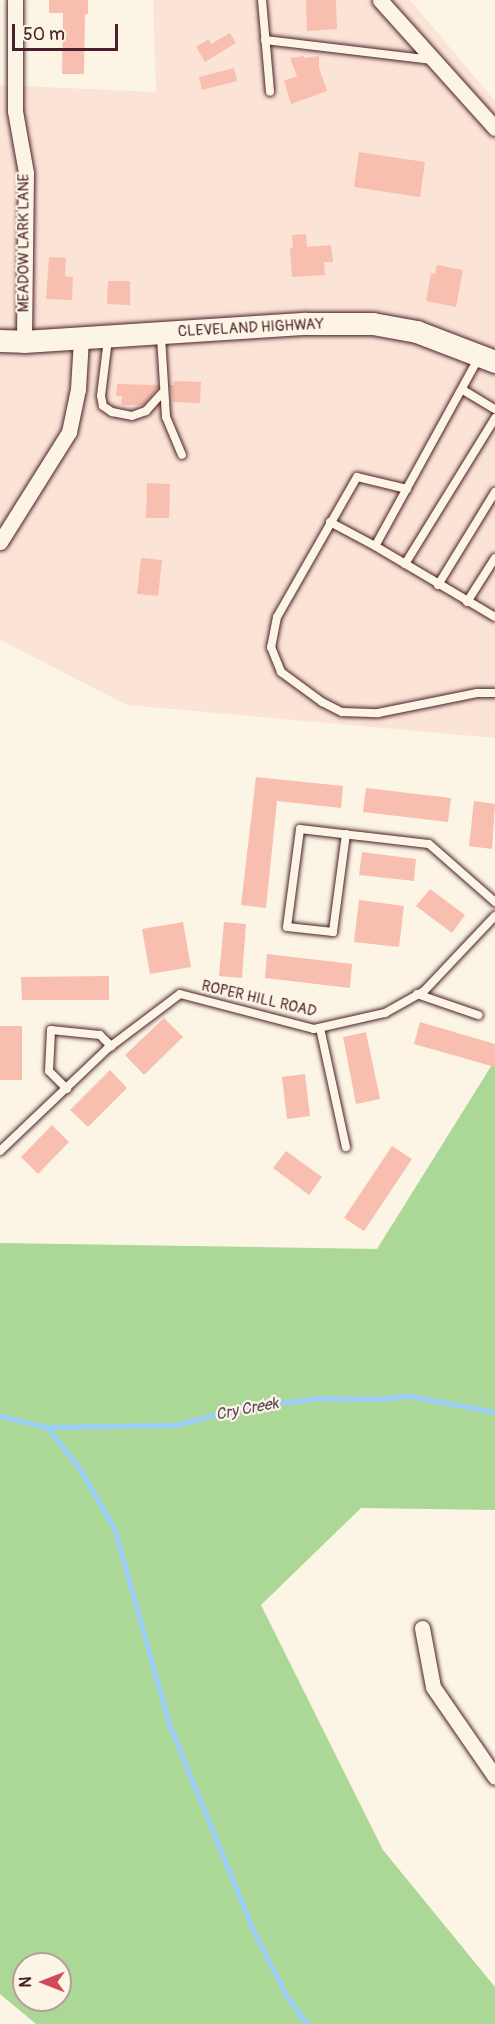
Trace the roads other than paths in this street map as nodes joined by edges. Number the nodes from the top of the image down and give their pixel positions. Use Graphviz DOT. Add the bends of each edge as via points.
graph roads {
  1 [pos="15,0"];
  2 [pos="262,0"];
  3 [pos="380,0"];
  4 [pos="265,40"];
  5 [pos="435,60"];
  6 [pos="270,92"];
  7 [pos="495,103"];
  8 [pos="481,110"];
  9 [pos="495,128"];
  10 [pos="161,333"];
  11 [pos="108,337"];
  12 [pos="81,339"];
  13 [pos="0,341"];
  14 [pos="24,342"];
  15 [pos="488,358"];
  16 [pos="463,390"];
  17 [pos="163,392"];
  18 [pos="495,409"];
  19 [pos="495,418"];
  20 [pos="182,455"];
  21 [pos="407,489"];
  22 [pos="495,492"];
  23 [pos="330,522"];
  24 [pos="0,542"];
  25 [pos="375,546"];
  26 [pos="495,558"];
  27 [pos="405,564"];
  28 [pos="438,585"];
  29 [pos="467,602"];
  30 [pos="495,618"];
  31 [pos="495,693"];
  32 [pos="346,834"];
  33 [pos="495,902"];
  34 [pos="495,916"];
  35 [pos="417,994"];
  36 [pos="478,1015"];
  37 [pos="320,1028"];
  38 [pos="111,1047"];
  39 [pos="67,1089"];
  40 [pos="346,1147"];
  41 [pos="0,1151"];
  42 [pos="422,1628"];
  43 [pos="495,1777"];
  1 -- 14 [label="street, MEADOW LARK LANE" via="15,111 26,173"];
  2 -- 4 [label="lane"];
  3 -- 5 [label="street"];
  4 -- 5 [label="lane"];
  4 -- 6 [label="lane"];
  5 -- 8 [label="street"];
  7 -- 8 [label="street"];
  8 -- 9 [label="street"];
  10 -- 11 [label="main road, CLEVELAND HIGHWAY"];
  10 -- 15 [label="main road, CLEVELAND HIGHWAY" via="373,324 417,332"];
  10 -- 17 [label="lane"];
  11 -- 12 [label="main road, CLEVELAND HIGHWAY"];
  11 -- 17 [label="lane" via="103,406 132,416 146,411"];
  12 -- 14 [label="main road, CLEVELAND HIGHWAY"];
  12 -- 24 [label="street" via="78,389 69,432"];
  13 -- 14 [label="main road, CLEVELAND HIGHWAY"];
  15 -- 16 [label="lane"];
  16 -- 18 [label="lane"];
  16 -- 21 [label="lane"];
  17 -- 20 [label="lane" via="166,417"];
  19 -- 27 [label="lane"];
  21 -- 23 [label="lane" via="357,477"];
  21 -- 25 [label="lane"];
  22 -- 28 [label="lane"];
  23 -- 25 [label="lane"];
  23 -- 31 [label="lane" via="277,617 271,647 281,672 342,712 378,713 477,693"];
  25 -- 27 [label="lane"];
  26 -- 29 [label="lane"];
  27 -- 28 [label="lane"];
  28 -- 29 [label="lane"];
  29 -- 30 [label="lane"];
  32 -- 32 [label="lane" via="300,829 287,927 333,932"];
  32 -- 33 [label="lane" via="429,844"];
  34 -- 35 [label="lane, ROPER HILL ROAD"];
  35 -- 36 [label="lane"];
  35 -- 37 [label="lane, ROPER HILL ROAD" via="385,1013"];
  37 -- 38 [label="lane, ROPER HILL ROAD" via="180,994"];
  37 -- 40 [label="lane"];
  38 -- 39 [label="lane, ROPER HILL ROAD"];
  38 -- 39 [label="lane" via="100,1035 51,1030 49,1071"];
  39 -- 41 [label="lane, ROPER HILL ROAD"];
  42 -- 43 [label="street" via="433,1688"];
}
